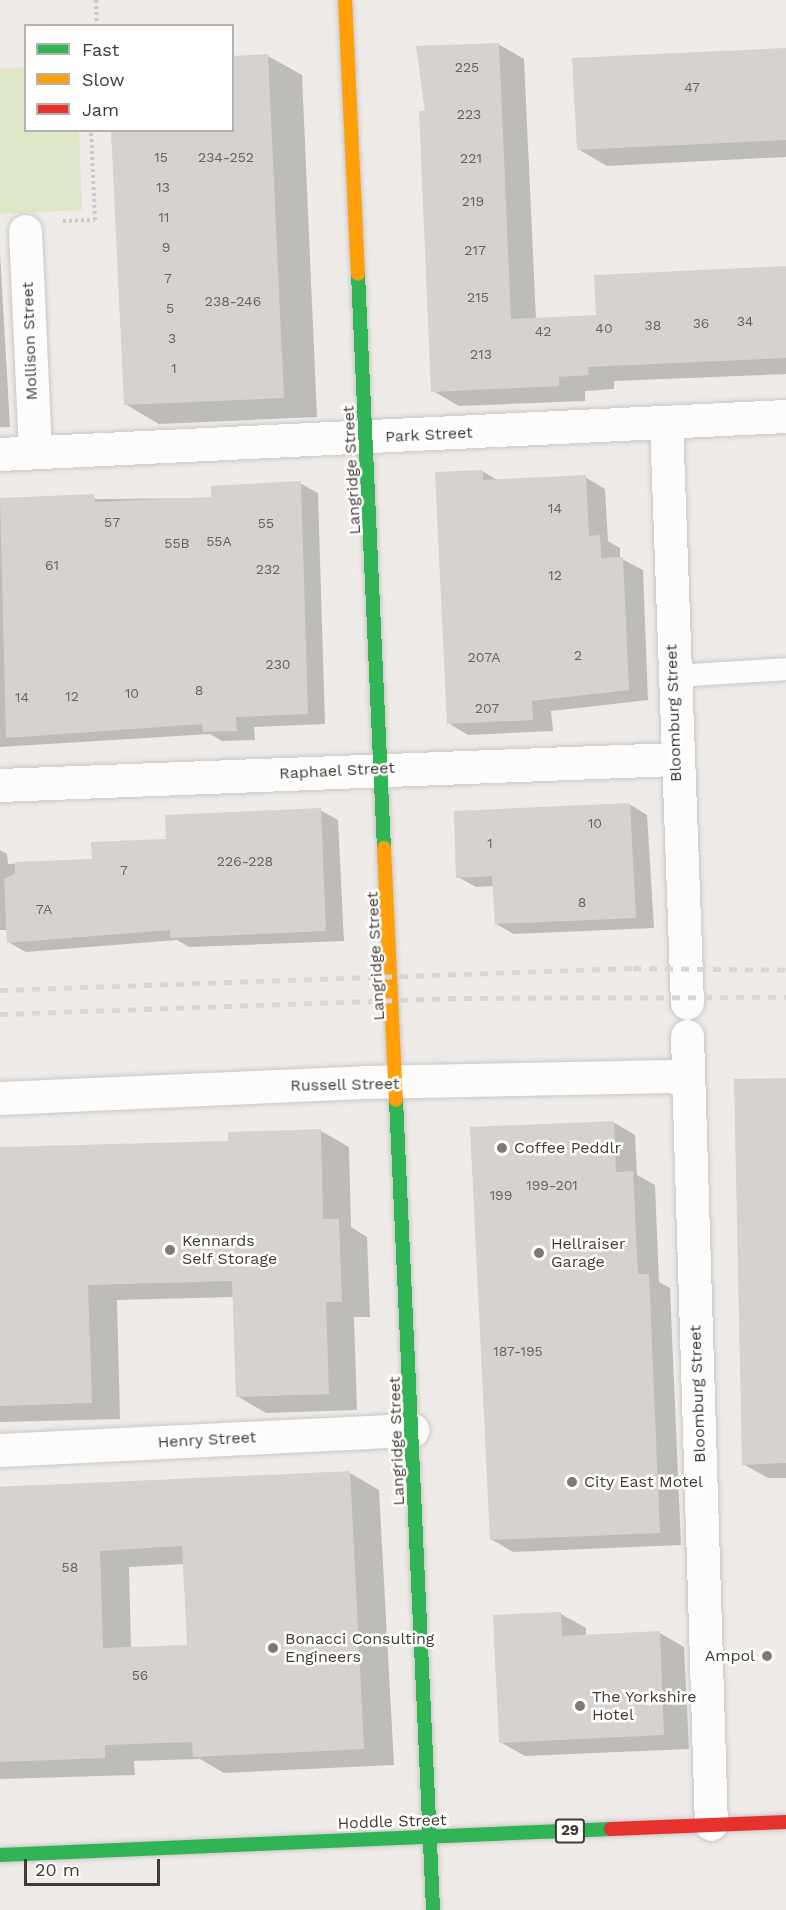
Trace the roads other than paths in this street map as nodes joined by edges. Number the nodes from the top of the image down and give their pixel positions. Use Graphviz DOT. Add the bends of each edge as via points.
graph roads {
  1 [pos="345,0"];
  2 [pos="39,226"];
  3 [pos="786,416"];
  4 [pos="666,423"];
  5 [pos="367,438"];
  6 [pos="35,452"];
  7 [pos="0,454"];
  8 [pos="786,669"];
  9 [pos="673,676"];
  10 [pos="675,759"];
  11 [pos="383,768"];
  12 [pos="0,785"];
  13 [pos="687,1003"];
  14 [pos="687,1036"];
  15 [pos="688,1083"];
  16 [pos="398,1084"];
  17 [pos="0,1098"];
  18 [pos="413,1430"];
  19 [pos="0,1450"];
  20 [pos="786,1822"];
  21 [pos="711,1824"];
  22 [pos="430,1837"];
  23 [pos="0,1855"];
  24 [pos="433,1910"];
  1 -- 5 [label="main road, Langridge Street"];
  2 -- 6 [label="street, Mollison Street"];
  3 -- 4 [label="street, Park Street"];
  4 -- 5 [label="street, Park Street"];
  4 -- 9 [label="street, Bloomburg Street"];
  5 -- 6 [label="street, Park Street"];
  5 -- 11 [label="main road, Langridge Street"];
  6 -- 7 [label="street, Park Street"];
  8 -- 9 [label="lane"];
  9 -- 10 [label="street, Bloomburg Street"];
  10 -- 11 [label="street, Raphael Street"];
  10 -- 13 [label="street, Bloomburg Street"];
  11 -- 12 [label="street, Raphael Street"];
  11 -- 16 [label="main road, Langridge Street"];
  14 -- 15 [label="street, Bloomburg Street"];
  15 -- 16 [label="street, Russell Street" via="672,1076"];
  15 -- 21 [label="street, Bloomburg Street"];
  16 -- 17 [label="street, Russell Street"];
  16 -- 18 [label="main road, Langridge Street"];
  18 -- 19 [label="street, Henry Street"];
  18 -- 22 [label="main road, Langridge Street"];
  20 -- 21 [label="main road, Hoddle Street / 29"];
  21 -- 22 [label="main road, Hoddle Street / 29"];
  22 -- 23 [label="main road, Hoddle Street / 29"];
  22 -- 24 [label="main road, Langridge Street"];
}
